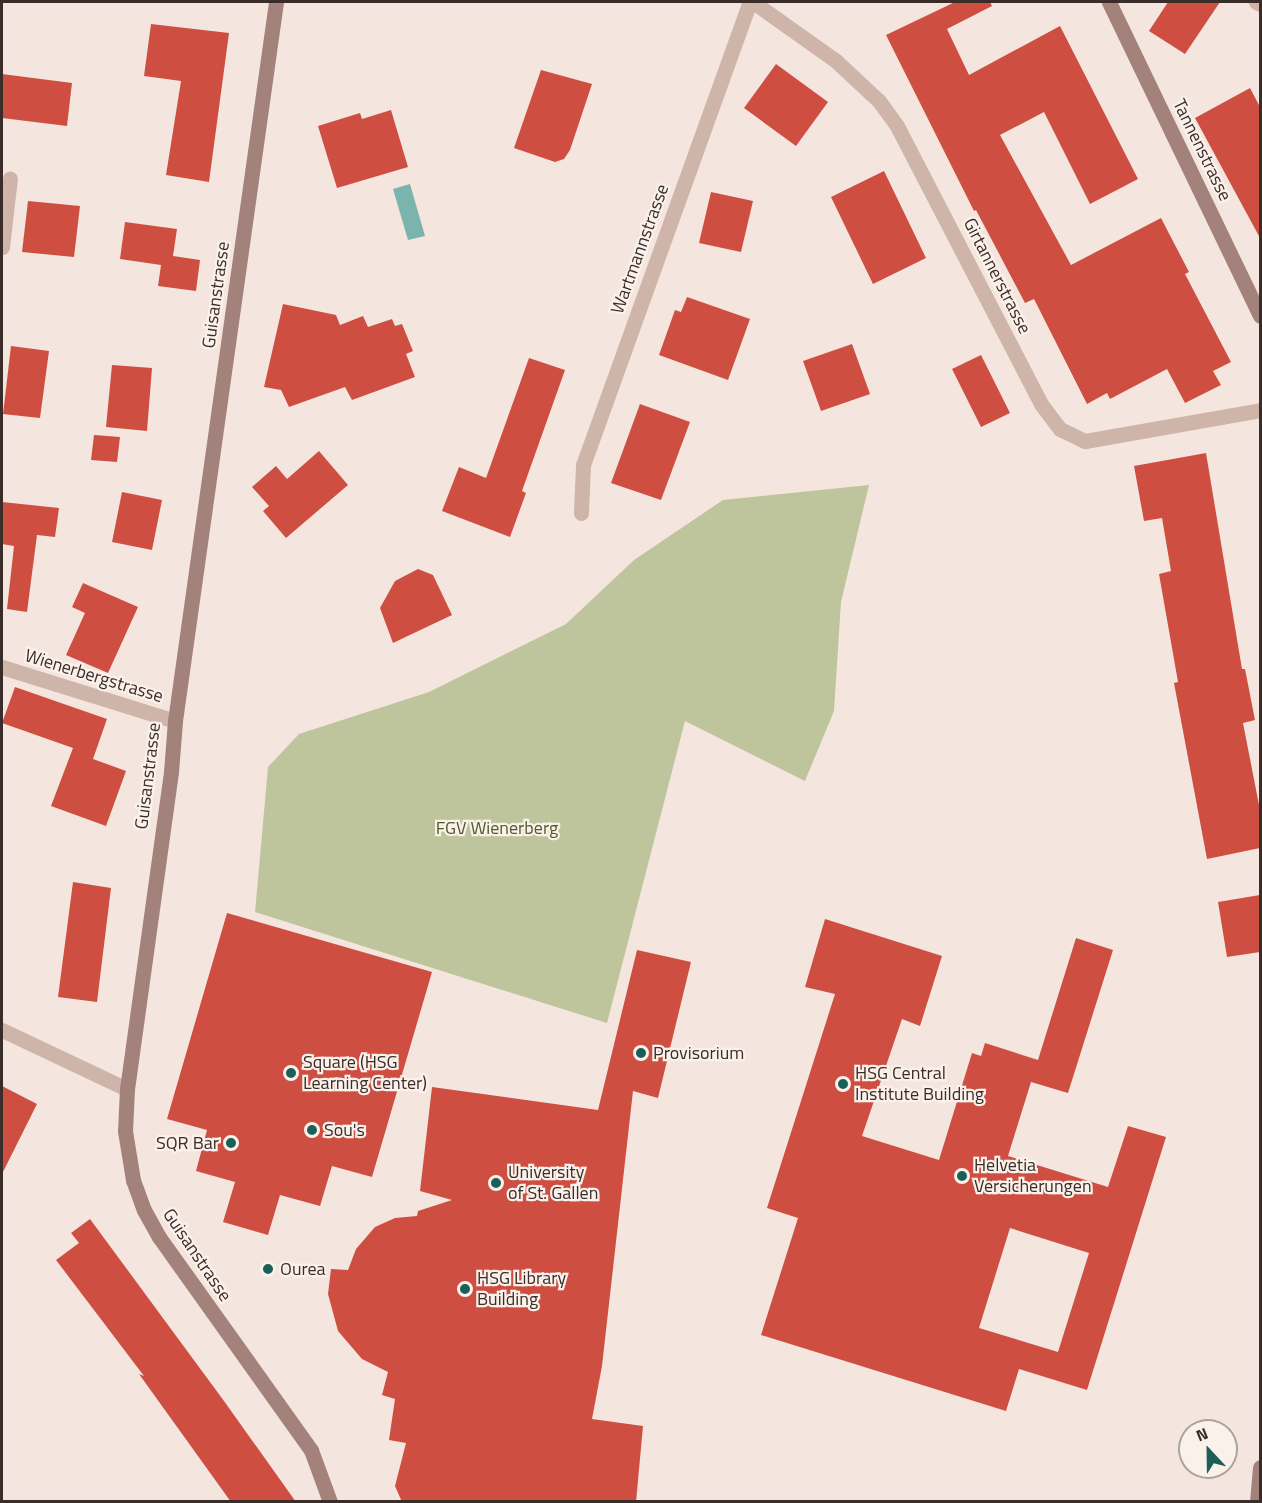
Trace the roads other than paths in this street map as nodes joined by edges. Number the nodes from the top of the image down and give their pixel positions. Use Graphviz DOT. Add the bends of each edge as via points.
graph roads {
  1 [pos="276,2"];
  2 [pos="752,2"];
  3 [pos="1109,2"];
  4 [pos="1256,2"];
  5 [pos="1260,4"];
  6 [pos="10,178"];
  7 [pos="2,247"];
  8 [pos="1260,316"];
  9 [pos="1260,410"];
  10 [pos="581,513"];
  11 [pos="2,667"];
  12 [pos="175,721"];
  13 [pos="2,1030"];
  14 [pos="127,1089"];
  15 [pos="1260,1467"];
  16 [pos="330,1502"];
  17 [pos="1257,1502"];
  1 -- 12 [label="street, Guisanstrasse"];
  2 -- 9 [label="street, Girtannerstrasse" via="835,60 885,110 1041,404 1060,429 1085,441"];
  2 -- 10 [label="street, Wartmannstrasse" via="583,465"];
  3 -- 8 [label="street, Tannenstrasse"];
  4 -- 5 [label="street"];
  6 -- 7 [label="street"];
  11 -- 12 [label="street, Wienerbergstrasse"];
  12 -- 14 [label="street, Guisanstrasse"];
  13 -- 14 [label="street"];
  14 -- 16 [label="street, Guisanstrasse" via="124,1131 144,1210 159,1237 311,1450"];
  15 -- 17 [label="street"];
}
